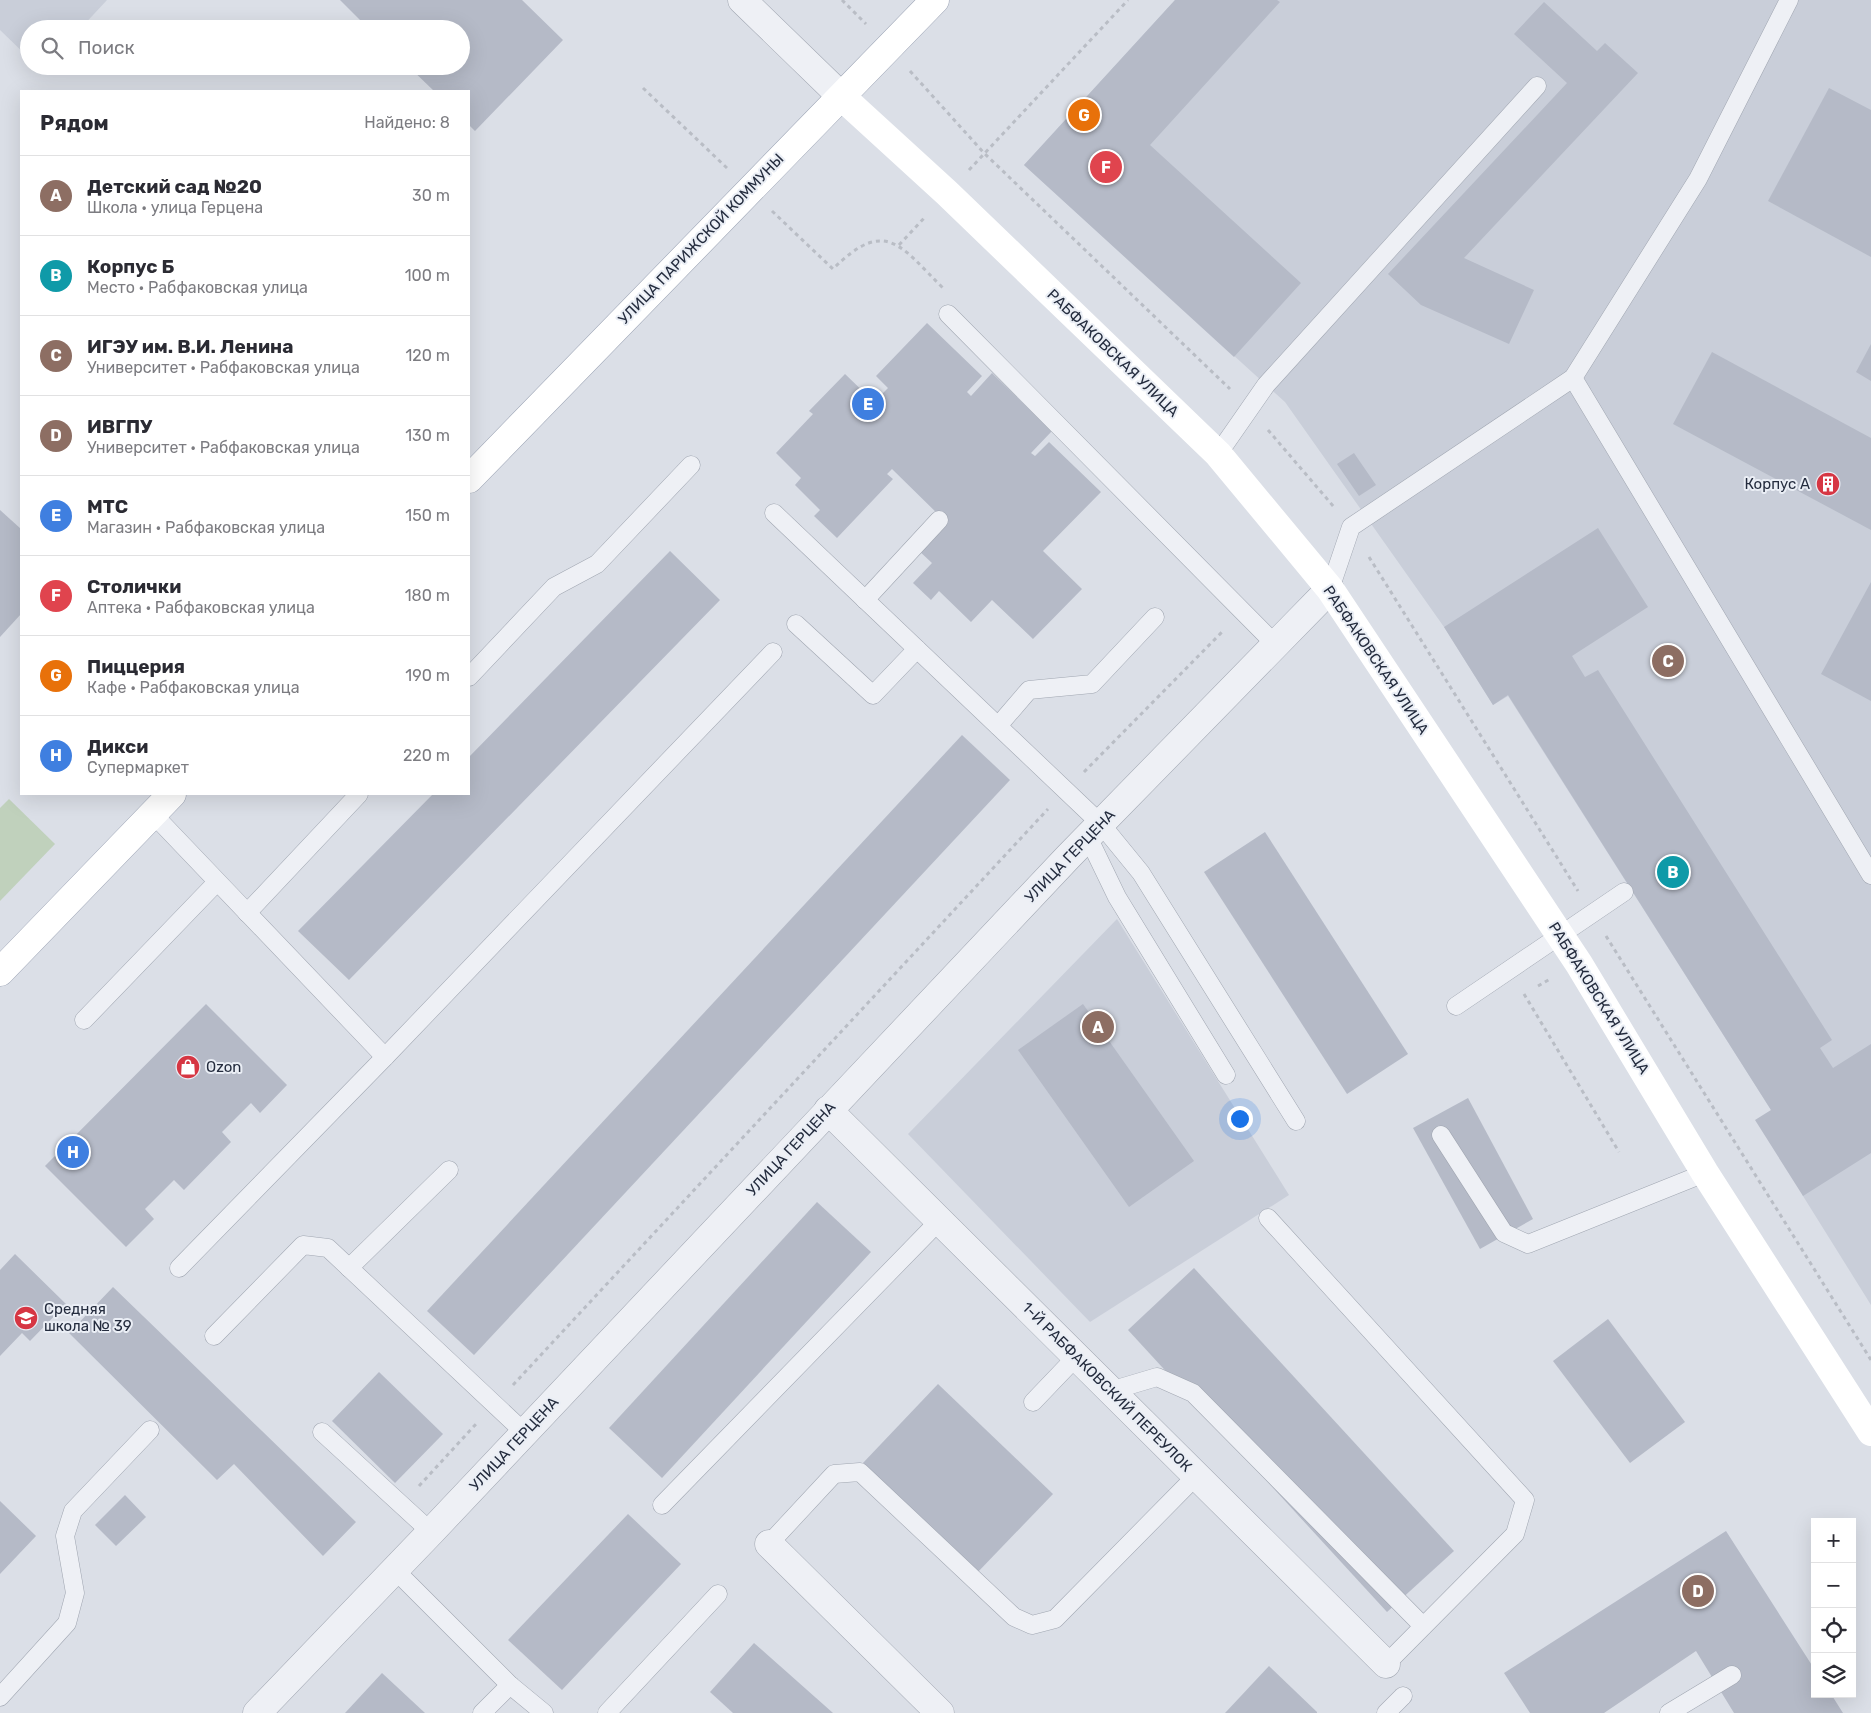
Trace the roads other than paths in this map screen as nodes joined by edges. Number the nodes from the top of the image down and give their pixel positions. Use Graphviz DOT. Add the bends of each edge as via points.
graph roads {
  1 [pos="742,0"];
  2 [pos="935,0"];
  3 [pos="1789,0"];
  4 [pos="1537,86"];
  5 [pos="842,97"];
  6 [pos="948,314"];
  7 [pos="1573,378"];
  8 [pos="1218,454"];
  9 [pos="691,465"];
  10 [pos="470,478"];
  11 [pos="774,513"];
  12 [pos="939,520"];
  13 [pos="1330,589"];
  14 [pos="865,600"];
  15 [pos="1155,617"];
  16 [pos="796,624"];
  17 [pos="1276,644"];
  18 [pos="917,649"];
  19 [pos="773,652"];
  20 [pos="470,676"];
  21 [pos="998,726"];
  22 [pos="171,795"];
  23 [pos="358,795"];
  24 [pos="152,814"];
  25 [pos="1094,831"];
  26 [pos="1871,875"];
  27 [pos="217,882"];
  28 [pos="1624,892"];
  29 [pos="247,913"];
  30 [pos="1561,936"];
  31 [pos="0,972"];
  32 [pos="1456,1006"];
  33 [pos="84,1020"];
  34 [pos="385,1058"];
  35 [pos="1226,1075"];
  36 [pos="828,1110"];
  37 [pos="1296,1121"];
  38 [pos="1441,1135"];
  39 [pos="449,1170"];
  40 [pos="1705,1173"];
  41 [pos="1268,1218"];
  42 [pos="939,1221"];
  43 [pos="179,1268"];
  44 [pos="349,1268"];
  45 [pos="214,1336"];
  46 [pos="1076,1357"];
  47 [pos="1110,1391"];
  48 [pos="1033,1402"];
  49 [pos="150,1430"];
  50 [pos="322,1432"];
  51 [pos="1871,1432"];
  52 [pos="525,1433"];
  53 [pos="1196,1476"];
  54 [pos="662,1505"];
  55 [pos="431,1532"];
  56 [pos="769,1544"];
  57 [pos="395,1570"];
  58 [pos="718,1594"];
  59 [pos="1423,1626"];
  60 [pos="1386,1664"];
  61 [pos="1732,1675"];
  62 [pos="510,1685"];
  63 [pos="1403,1696"];
  64 [pos="0,1697"];
  65 [pos="257,1713"];
  66 [pos="482,1713"];
  67 [pos="544,1713"];
  68 [pos="606,1713"];
  69 [pos="940,1713"];
  70 [pos="1386,1713"];
  71 [pos="1668,1713"];
  1 -- 5 [label="street, РАБФАКОВСКАЯ УЛИЦА"];
  2 -- 5 [label="main road, УЛИЦА ПАРИЖСКОЙ КОММУНЫ"];
  3 -- 7 [label="lane" via="1698,179"];
  4 -- 8 [label="lane" via="1266,385"];
  5 -- 8 [label="main road, РАБФАКОВСКАЯ УЛИЦА" via="947,193"];
  5 -- 10 [label="main road, УЛИЦА ПАРИЖСКОЙ КОММУНЫ"];
  6 -- 17 [label="lane"];
  7 -- 13 [label="lane" via="1350,527"];
  7 -- 26 [label="lane"];
  8 -- 13 [label="main road, РАБФАКОВСКАЯ УЛИЦА"];
  9 -- 20 [label="lane" via="597,564 554,586"];
  11 -- 14 [label="lane"];
  12 -- 14 [label="lane"];
  13 -- 17 [label="street, УЛИЦА ГЕРЦЕНА"];
  13 -- 30 [label="main road, РАБФАКОВСКАЯ УЛИЦА"];
  14 -- 18 [label="lane"];
  15 -- 21 [label="lane" via="1092,684 1029,690"];
  16 -- 18 [label="lane" via="873,695"];
  17 -- 25 [label="street, УЛИЦА ГЕРЦЕНА"];
  18 -- 21 [label="lane"];
  19 -- 34 [label="lane"];
  21 -- 25 [label="lane" via="1066,790"];
  22 -- 24 [label="main road"];
  23 -- 29 [label="lane"];
  24 -- 27 [label="lane"];
  24 -- 31 [label="main road"];
  25 -- 35 [label="lane" via="1117,897"];
  25 -- 36 [label="street, УЛИЦА ГЕРЦЕНА"];
  25 -- 37 [label="lane" via="1141,873"];
  27 -- 29 [label="lane"];
  27 -- 33 [label="lane"];
  28 -- 30 [label="lane"];
  29 -- 34 [label="lane"];
  30 -- 32 [label="lane"];
  30 -- 40 [label="main road, РАБФАКОВСКАЯ УЛИЦА"];
  34 -- 43 [label="lane"];
  36 -- 42 [label="street, 1-Й РАБФАКОВСКИЙ ПЕРЕУЛОК"];
  36 -- 52 [label="street, УЛИЦА ГЕРЦЕНА"];
  38 -- 40 [label="lane" via="1504,1233 1528,1244"];
  39 -- 44 [label="lane"];
  40 -- 51 [label="main road, РАБФАКОВСКАЯ УЛИЦА"];
  41 -- 59 [label="lane" via="1525,1500 1515,1534"];
  42 -- 46 [label="street, 1-Й РАБФАКОВСКИЙ ПЕРЕУЛОК"];
  42 -- 54 [label="lane"];
  44 -- 45 [label="lane" via="328,1248 303,1245"];
  44 -- 52 [label="lane"];
  46 -- 47 [label="street, 1-Й РАБФАКОВСКИЙ ПЕРЕУЛОК"];
  46 -- 48 [label="lane"];
  47 -- 53 [label="street, 1-Й РАБФАКОВСКИЙ ПЕРЕУЛОК"];
  47 -- 59 [label="lane" via="1157,1377 1193,1393"];
  49 -- 64 [label="lane" via="73,1511 65,1536 75,1592 68,1623"];
  50 -- 55 [label="lane"];
  52 -- 55 [label="street, УЛИЦА ГЕРЦЕНА"];
  53 -- 56 [label="lane" via="1055,1619 1032,1625 1014,1617 860,1472 834,1474"];
  53 -- 60 [label="street, 1-Й РАБФАКОВСКИЙ ПЕРЕУЛОК"];
  55 -- 57 [label="street, УЛИЦА ГЕРЦЕНА"];
  56 -- 69 [label="street"];
  57 -- 62 [label="lane"];
  57 -- 65 [label="street, УЛИЦА ГЕРЦЕНА"];
  58 -- 68 [label="lane"];
  59 -- 60 [label="lane"];
  61 -- 71 [label="lane"];
  62 -- 66 [label="lane"];
  62 -- 67 [label="lane"];
  63 -- 70 [label="lane"];
}
